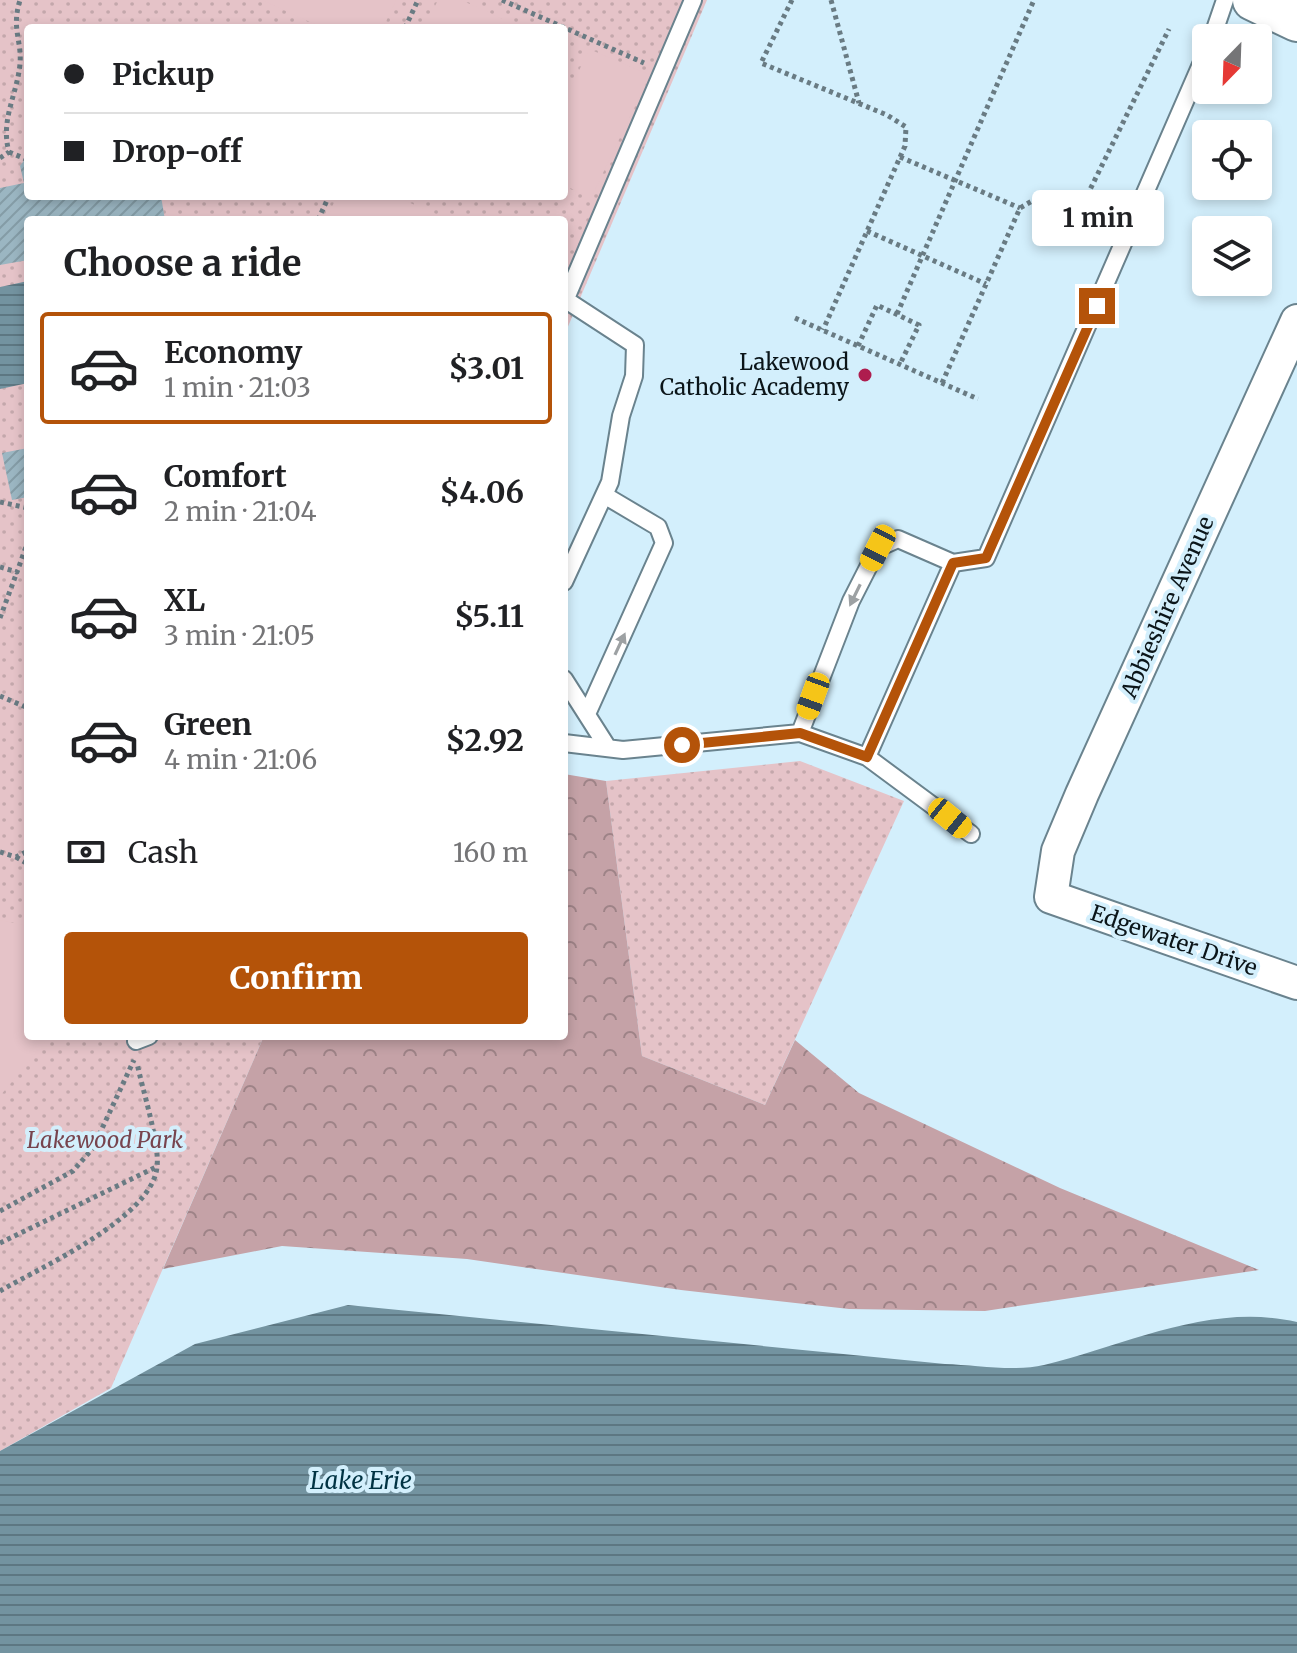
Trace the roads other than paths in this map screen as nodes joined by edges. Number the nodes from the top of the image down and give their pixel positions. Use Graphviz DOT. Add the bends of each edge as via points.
graph roads {
  1 [pos="693,0"];
  2 [pos="1225,0"];
  3 [pos="1253,0"];
  4 [pos="1297,21"];
  5 [pos="1217,24"];
  6 [pos="1192,85"];
  7 [pos="568,294"];
  8 [pos="568,303"];
  9 [pos="1297,321"];
  10 [pos="604,495"];
  11 [pos="953,563"];
  12 [pos="568,573"];
  13 [pos="568,685"];
  14 [pos="587,714"];
  15 [pos="800,733"];
  16 [pos="568,743"];
  17 [pos="608,748"];
  18 [pos="867,757"];
  19 [pos="971,834"];
  20 [pos="1051,897"];
  21 [pos="1297,983"];
  1 -- 7 [label="lane"];
  2 -- 5 [label="lane"];
  3 -- 4 [label="street"];
  6 -- 11 [label="lane" via="986,558"];
  8 -- 10 [label="lane" via="635,345 634,376"];
  9 -- 20 [label="street, Abbieshire Avenue" via="1082,794 1058,851"];
  10 -- 12 [label="lane"];
  14 -- 10 [label="lane, one-way" via="664,543 658,527"];
  11 -- 15 [label="lane, one-way" via="898,539 878,548 851,601"];
  11 -- 18 [label="lane"];
  13 -- 14 [label="lane"];
  14 -- 17 [label="lane"];
  15 -- 17 [label="lane"];
  15 -- 18 [label="lane"];
  16 -- 17 [label="lane"];
  18 -- 19 [label="lane"];
  20 -- 21 [label="street, Edgewater Drive"];
}
